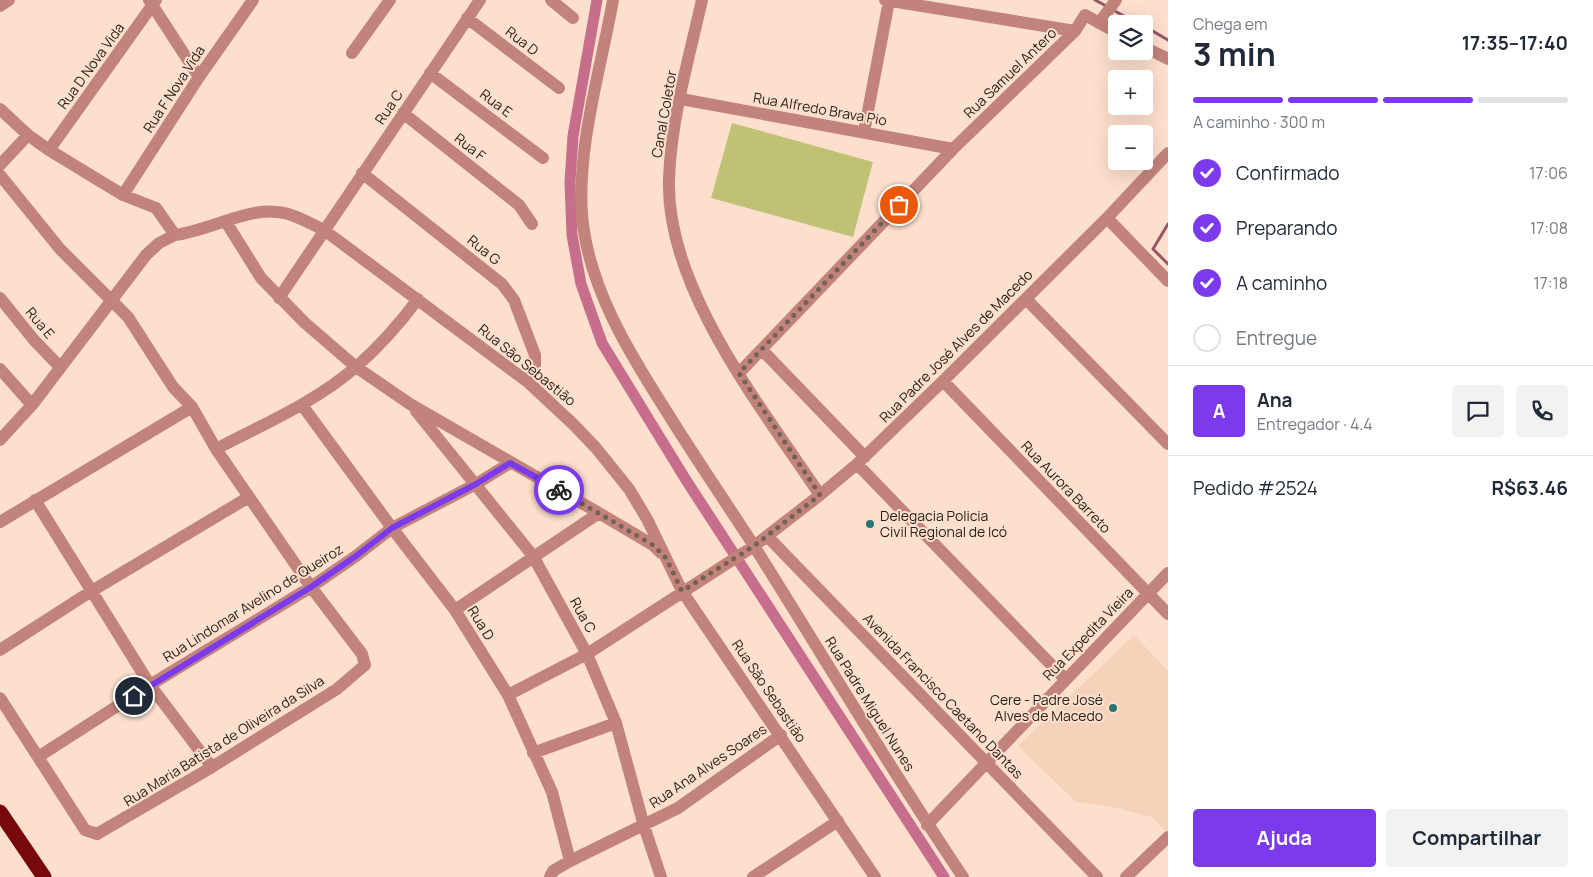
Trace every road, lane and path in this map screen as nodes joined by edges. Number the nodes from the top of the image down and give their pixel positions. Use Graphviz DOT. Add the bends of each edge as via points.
graph roads {
  1 [pos="8,0"];
  2 [pos="253,0"];
  3 [pos="390,0"];
  4 [pos="480,0"];
  5 [pos="551,0"];
  6 [pos="613,0"];
  7 [pos="702,0"];
  8 [pos="887,0"];
  9 [pos="1116,1"];
  10 [pos="153,2"];
  11 [pos="0,6"];
  12 [pos="467,18"];
  13 [pos="573,18"];
  14 [pos="1101,20"];
  15 [pos="1108,26"];
  16 [pos="1075,31"];
  17 [pos="1153,52"];
  18 [pos="352,53"];
  19 [pos="1168,59"];
  20 [pos="430,73"];
  21 [pos="199,77"];
  22 [pos="558,88"];
  23 [pos="681,99"];
  24 [pos="0,108"];
  25 [pos="403,113"];
  26 [pos="864,132"];
  27 [pos="28,136"];
  28 [pos="953,149"];
  29 [pos="50,150"];
  30 [pos="1168,153"];
  31 [pos="543,158"];
  32 [pos="0,165"];
  33 [pos="362,173"];
  34 [pos="0,175"];
  35 [pos="123,195"];
  36 [pos="1107,218"];
  37 [pos="226,222"];
  38 [pos="532,224"];
  39 [pos="324,230"];
  40 [pos="175,235"];
  41 [pos="1168,281"];
  42 [pos="0,298"];
  43 [pos="279,298"];
  44 [pos="418,299"];
  45 [pos="1026,299"];
  46 [pos="111,300"];
  47 [pos="763,351"];
  48 [pos="60,367"];
  49 [pos="356,367"];
  50 [pos="0,369"];
  51 [pos="739,373"];
  52 [pos="943,381"];
  53 [pos="529,383"];
  54 [pos="410,404"];
  55 [pos="32,405"];
  56 [pos="302,405"];
  57 [pos="192,407"];
  58 [pos="0,440"];
  59 [pos="1168,444"];
  60 [pos="216,449"];
  61 [pos="861,461"];
  62 [pos="510,463"];
  63 [pos="476,484"];
  64 [pos="820,495"];
  65 [pos="249,496"];
  66 [pos="35,500"];
  67 [pos="599,513"];
  68 [pos="0,522"];
  69 [pos="392,528"];
  70 [pos="767,536"];
  71 [pos="749,548"];
  72 [pos="533,556"];
  73 [pos="666,558"];
  74 [pos="1168,573"];
  75 [pos="311,587"];
  76 [pos="682,591"];
  77 [pos="90,592"];
  78 [pos="1149,593"];
  79 [pos="455,610"];
  80 [pos="1168,614"];
  81 [pos="0,650"];
  82 [pos="587,654"];
  83 [pos="1065,679"];
  84 [pos="150,686"];
  85 [pos="508,695"];
  86 [pos="0,698"];
  87 [pos="616,723"];
  88 [pos="781,735"];
  89 [pos="533,753"];
  90 [pos="38,757"];
  91 [pos="986,762"];
  92 [pos="212,767"];
  93 [pos="0,812"];
  94 [pos="838,821"];
  95 [pos="927,825"];
  96 [pos="644,826"];
  97 [pos="1168,837"];
  98 [pos="570,861"];
  99 [pos="44,877"];
  100 [pos="550,877"];
  101 [pos="661,877"];
  102 [pos="753,877"];
  103 [pos="875,877"];
  104 [pos="963,877"];
  105 [pos="1097,877"];
  106 [pos="1126,877"];
  1 -- 11 [label="street"];
  2 -- 21 [label="street, Rua F Nova Vida"];
  3 -- 18 [label="street"];
  4 -- 12 [label="street, Rua C"];
  5 -- 13 [label="street"];
  6 -- 71 [label="street, Rua Padre Miguel Nunes" via="582,181 582,216 592,263 617,330"];
  7 -- 23 [label="street, Canal Coletor"];
  8 -- 16 [label="street"];
  8 -- 26 [label="street"];
  9 -- 14 [label="street"];
  10 -- 21 [label="street"];
  10 -- 29 [label="street, Rua D Nova Vida"];
  12 -- 20 [label="street, Rua C"];
  12 -- 22 [label="street, Rua D"];
  14 -- 15 [label="street"];
  14 -- 16 [label="street, Rua Samuel Antero" via="1085,16"];
  16 -- 28 [label="street, Rua Samuel Antero"];
  17 -- 19 [label="street"];
  20 -- 25 [label="street, Rua C"];
  20 -- 31 [label="street, Rua E"];
  21 -- 35 [label="street, Rua F Nova Vida"];
  23 -- 26 [label="street, Rua Alfredo Brava Pio"];
  23 -- 51 [label="street, Canal Coletor" via="671,148 672,217 690,282"];
  24 -- 27 [label="street"];
  25 -- 33 [label="street, Rua C"];
  25 -- 38 [label="street, Rua F" via="519,205"];
  26 -- 28 [label="street, Rua Alfredo Brava Pio"];
  27 -- 29 [label="street"];
  27 -- 32 [label="street"];
  28 -- 47 [label="street, Rua Samuel Antero"];
  29 -- 35 [label="street"];
  30 -- 36 [label="street, Rua Padre José Alves de Macedo"];
  33 -- 39 [label="street, Rua C"];
  33 -- 53 [label="street, Rua G" via="508,291 534,355 535,365"];
  34 -- 46 [label="street" via="54,242"];
  35 -- 40 [label="street" via="156,208"];
  36 -- 41 [label="street"];
  36 -- 45 [label="street, Rua Padre José Alves de Macedo"];
  37 -- 39 [label="street, Rua São Sebastião" via="265,211 278,212"];
  37 -- 40 [label="street, Rua São Sebastião" via="195,233"];
  37 -- 43 [label="street" via="245,256"];
  39 -- 43 [label="street, Rua C"];
  39 -- 44 [label="street, Rua São Sebastião"];
  40 -- 46 [label="street" via="146,255"];
  42 -- 48 [label="street, Rua E"];
  43 -- 49 [label="street"];
  44 -- 49 [label="street" via="394,330"];
  44 -- 53 [label="street, Rua São Sebastião"];
  45 -- 52 [label="street, Rua Padre José Alves de Macedo"];
  45 -- 59 [label="street"];
  46 -- 48 [label="street"];
  46 -- 57 [label="street" via="128,317 173,387"];
  47 -- 51 [label="street, Rua Samuel Antero"];
  47 -- 61 [label="street"];
  48 -- 55 [label="street"];
  49 -- 54 [label="street"];
  49 -- 56 [label="street"];
  50 -- 55 [label="street"];
  51 -- 64 [label="street, Canal Coletor"];
  52 -- 61 [label="street, Rua Padre José Alves de Macedo"];
  52 -- 78 [label="street, Rua Aurora Barreto"];
  53 -- 73 [label="street, Rua São Sebastião" via="573,424 628,489 648,519"];
  54 -- 62 [label="street"];
  54 -- 63 [label="street, Rua C"];
  55 -- 58 [label="street"];
  56 -- 60 [label="street"];
  56 -- 69 [label="street, Rua D"];
  57 -- 60 [label="street"];
  57 -- 66 [label="street"];
  60 -- 65 [label="street"];
  61 -- 64 [label="street, Rua Padre José Alves de Macedo"];
  61 -- 83 [label="street"];
  62 -- 63 [label="street, Rua Lindomar Avelino de Queiroz"];
  62 -- 67 [label="street"];
  63 -- 69 [label="street, Rua Lindomar Avelino de Queiroz"];
  63 -- 72 [label="street, Rua C"];
  64 -- 70 [label="street, Rua Padre José Alves de Macedo"];
  65 -- 75 [label="street"];
  65 -- 77 [label="street"];
  66 -- 68 [label="street"];
  66 -- 77 [label="street"];
  67 -- 72 [label="street"];
  67 -- 73 [label="street" via="653,545"];
  69 -- 75 [label="street, Rua Lindomar Avelino de Queiroz"];
  69 -- 79 [label="street, Rua D"];
  70 -- 71 [label="street, Rua Padre José Alves de Macedo"];
  70 -- 91 [label="street, Avenida Francisco Caetano Dantas"];
  71 -- 76 [label="street, Rua Padre José Alves de Macedo"];
  71 -- 95 [label="street, Rua Padre Miguel Nunes"];
  72 -- 79 [label="street"];
  72 -- 82 [label="street, Rua C"];
  73 -- 76 [label="street, Rua São Sebastião"];
  74 -- 78 [label="street, Rua Expedita Vieira"];
  75 -- 84 [label="street, Rua Lindomar Avelino de Queiroz"];
  75 -- 92 [label="street, Rua Maria Batista de Oliveira da Silva" via="362,654 366,665 337,689"];
  76 -- 82 [label="street, Rua Padre José Alves de Macedo"];
  76 -- 88 [label="street, Rua São Sebastião"];
  77 -- 81 [label="street"];
  77 -- 84 [label="street"];
  78 -- 80 [label="street, Rua Aurora Barreto"];
  78 -- 83 [label="street, Rua Expedita Vieira"];
  79 -- 85 [label="street, Rua D"];
  82 -- 85 [label="street, Rua Padre José Alves de Macedo"];
  82 -- 87 [label="street, Rua C"];
  83 -- 91 [label="street, Rua Expedita Vieira"];
  84 -- 90 [label="street, Rua Lindomar Avelino de Queiroz"];
  84 -- 92 [label="street"];
  85 -- 89 [label="street, Rua D"];
  86 -- 90 [label="street, Rua Maria Batista de Oliveira da Silva"];
  87 -- 89 [label="street"];
  87 -- 96 [label="street, Rua C"];
  88 -- 94 [label="street, Rua São Sebastião"];
  88 -- 96 [label="street, Rua Ana Alves Soares" via="678,808"];
  89 -- 98 [label="street, Rua D" via="552,792"];
  90 -- 92 [label="street, Rua Maria Batista de Oliveira da Silva" via="85,830 97,834"];
  91 -- 95 [label="street, Rua Expedita Vieira"];
  91 -- 105 [label="street, Avenida Francisco Caetano Dantas"];
  93 -- 99 [label="highway"];
  94 -- 102 [label="street"];
  94 -- 103 [label="street, Rua São Sebastião"];
  95 -- 104 [label="street, Rua Padre Miguel Nunes"];
  96 -- 98 [label="street, Rua Ana Alves Soares"];
  96 -- 101 [label="street, Rua C"];
  97 -- 106 [label="street"];
  98 -- 100 [label="street" via="553,871"];
}
